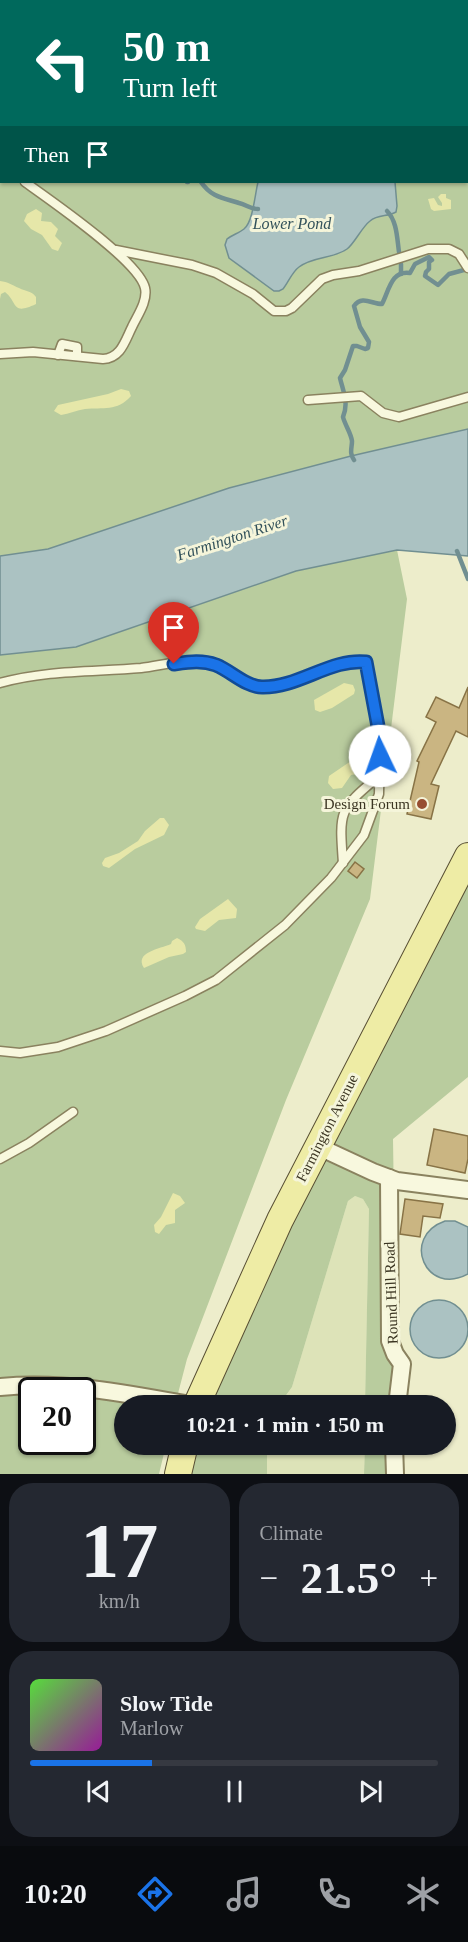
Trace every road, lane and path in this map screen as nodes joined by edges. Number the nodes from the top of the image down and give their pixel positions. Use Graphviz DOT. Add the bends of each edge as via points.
graph roads {
  1 [pos="27,183"];
  2 [pos="116,250"];
  3 [pos="467,266"];
  4 [pos="1,355"];
  5 [pos="68,355"];
  6 [pos="468,396"];
  7 [pos="308,400"];
  8 [pos="0,683"];
  9 [pos="380,775"];
  10 [pos="468,856"];
  11 [pos="343,863"];
  12 [pos="0,1051"];
  13 [pos="73,1112"];
  14 [pos="317,1146"];
  15 [pos="0,1159"];
  16 [pos="389,1178"];
  17 [pos="468,1191"];
  18 [pos="0,1387"];
  19 [pos="126,1395"];
  20 [pos="201,1395"];
  21 [pos="398,1395"];
  22 [pos="182,1455"];
  23 [pos="394,1455"];
  24 [pos="178,1474"];
  25 [pos="395,1474"];
  1 -- 2 [label="lane"];
  2 -- 3 [label="lane" via="216,273 274,311 292,308 322,279 428,249 449,249 459,254"];
  2 -- 5 [label="lane" via="140,277 146,289 144,302 120,351 112,358"];
  4 -- 5 [label="lane"];
  5 -- 5 [label="lane" via="77,347 62,344"];
  6 -- 7 [label="lane" via="399,417 383,413 360,396"];
  8 -- 9 [label="lane" via="42,674 195,661 216,665 260,687 289,684 342,664 366,662 380,737"];
  9 -- 11 [label="lane" via="379,794 364,835"];
  9 -- 11 [label="lane" via="348,803 342,816"];
  10 -- 14 [label="main road, Farmington Avenue"];
  11 -- 12 [label="lane" via="285,925 216,980 106,1031 67,1044 20,1053"];
  13 -- 15 [label="lane"];
  14 -- 16 [label="street"];
  14 -- 20 [label="main road, Farmington Avenue" via="279,1220"];
  16 -- 17 [label="street"];
  16 -- 21 [label="street, Round Hill Road" via="390,1341 402,1364"];
  18 -- 19 [label="street" via="69,1386"];
  22 -- 24 [label="main road"];
  23 -- 25 [label="street"];
}
